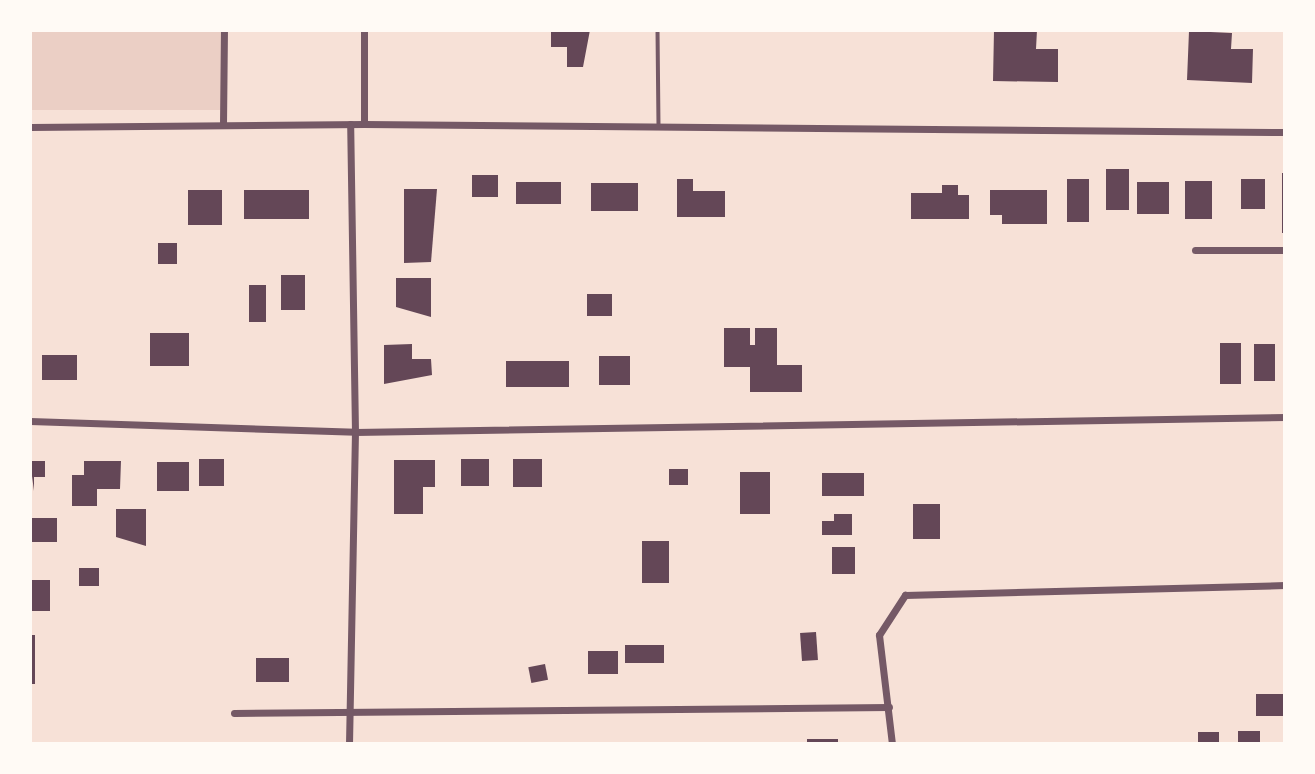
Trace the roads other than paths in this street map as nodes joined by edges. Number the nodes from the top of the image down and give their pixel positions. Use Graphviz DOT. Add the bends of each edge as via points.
graph roads {
  1 [pos="224,30"];
  2 [pos="364,30"];
  3 [pos="658,30"];
  4 [pos="223,124"];
  5 [pos="351,124"];
  6 [pos="364,124"];
  7 [pos="30,127"];
  8 [pos="659,128"];
  9 [pos="1285,132"];
  10 [pos="1195,250"];
  11 [pos="1285,250"];
  12 [pos="1285,417"];
  13 [pos="30,421"];
  14 [pos="355,432"];
  15 [pos="1285,585"];
  16 [pos="888,707"];
  17 [pos="234,713"];
  18 [pos="350,716"];
  19 [pos="349,744"];
  20 [pos="891,744"];
  1 -- 4 [label="street"];
  2 -- 6 [label="street"];
  3 -- 8 [label="lane"];
  4 -- 5 [label="street"];
  4 -- 7 [label="street"];
  5 -- 6 [label="street"];
  5 -- 14 [label="street"];
  6 -- 8 [label="street"];
  8 -- 9 [label="street"];
  10 -- 11 [label="street"];
  12 -- 14 [label="street"];
  13 -- 14 [label="street"];
  14 -- 18 [label="street"];
  15 -- 16 [label="street" via="905,595 879,635"];
  16 -- 18 [label="street"];
  16 -- 20 [label="street"];
  17 -- 18 [label="street"];
  18 -- 19 [label="street"];
}
